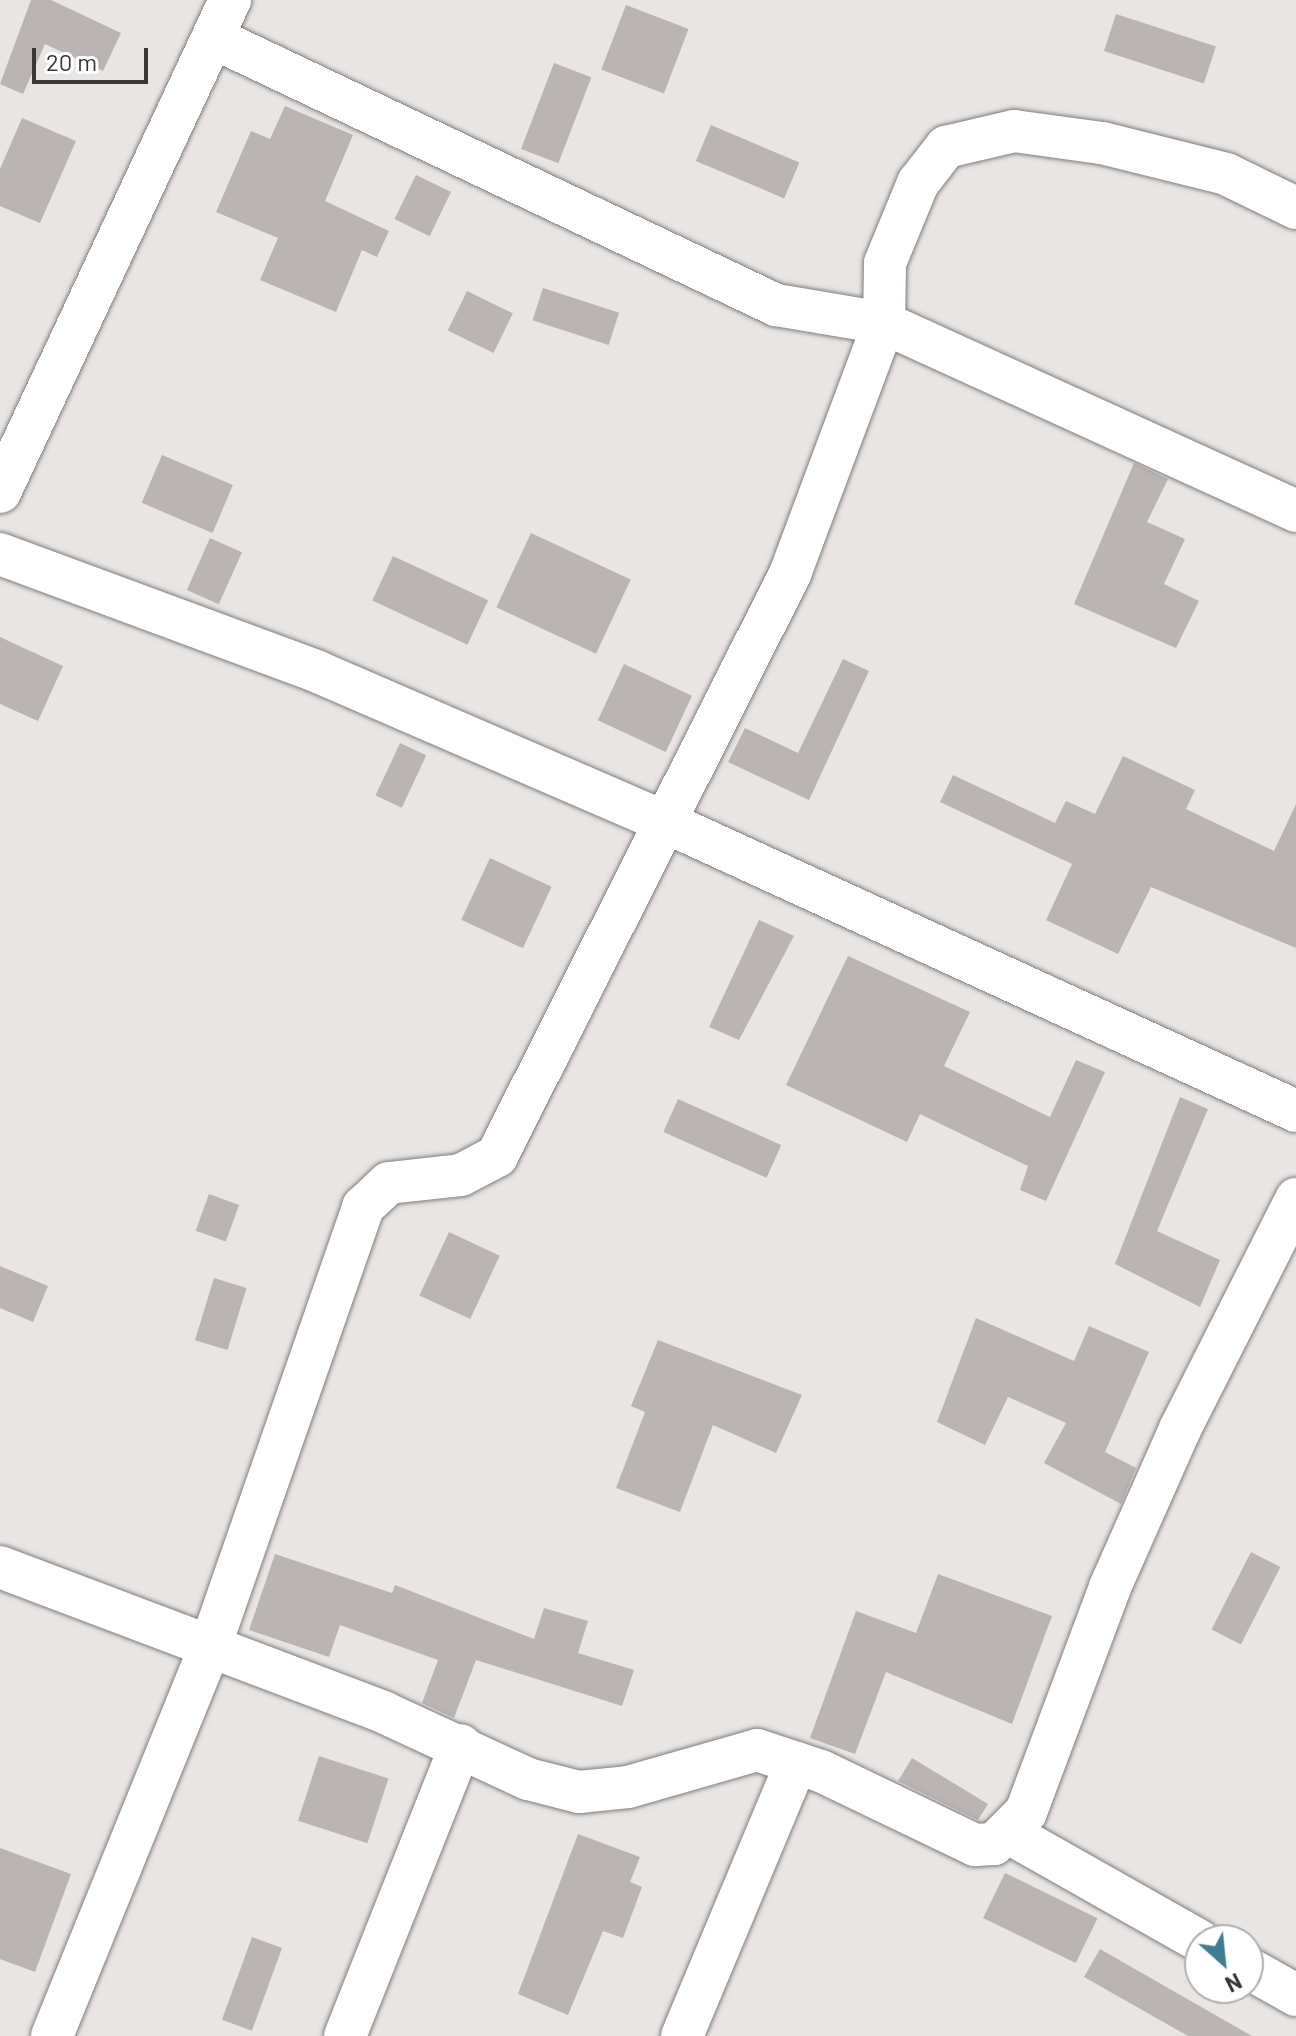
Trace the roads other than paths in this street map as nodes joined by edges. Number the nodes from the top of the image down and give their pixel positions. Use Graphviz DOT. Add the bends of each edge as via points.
graph roads {
  1 [pos="230,0"];
  2 [pos="216,39"];
  3 [pos="1296,208"];
  4 [pos="884,323"];
  5 [pos="0,492"];
  6 [pos="1296,511"];
  7 [pos="0,554"];
  8 [pos="663,821"];
  9 [pos="1296,1111"];
  10 [pos="1296,1199"];
  11 [pos="0,1567"];
  12 [pos="210,1647"];
  13 [pos="461,1745"];
  14 [pos="796,1763"];
  15 [pos="1009,1833"];
  16 [pos="1184,1932"];
  17 [pos="1264,1977"];
  18 [pos="1296,1995"];
  19 [pos="52,2036"];
  20 [pos="345,2036"];
  21 [pos="682,2036"];
  1 -- 2 [label="street"];
  2 -- 4 [label="street" via="776,305"];
  2 -- 5 [label="street" via="104,262"];
  3 -- 4 [label="street" via="1226,174 1102,143 1014,131 946,147 918,183 885,263"];
  4 -- 6 [label="street"];
  4 -- 8 [label="street" via="790,574"];
  7 -- 8 [label="street" via="316,671"];
  8 -- 9 [label="street"];
  8 -- 12 [label="street" via="497,1156 461,1175 389,1183 363,1207"];
  10 -- 15 [label="street" via="1180,1429 1110,1587 1026,1812"];
  11 -- 12 [label="street"];
  12 -- 13 [label="street"];
  12 -- 19 [label="street"];
  13 -- 14 [label="street" via="528,1779 579,1792 628,1787 757,1750"];
  13 -- 20 [label="street"];
  14 -- 15 [label="street" via="975,1845 994,1844"];
  14 -- 21 [label="street"];
  15 -- 16 [label="street"];
  17 -- 18 [label="street"];
}
